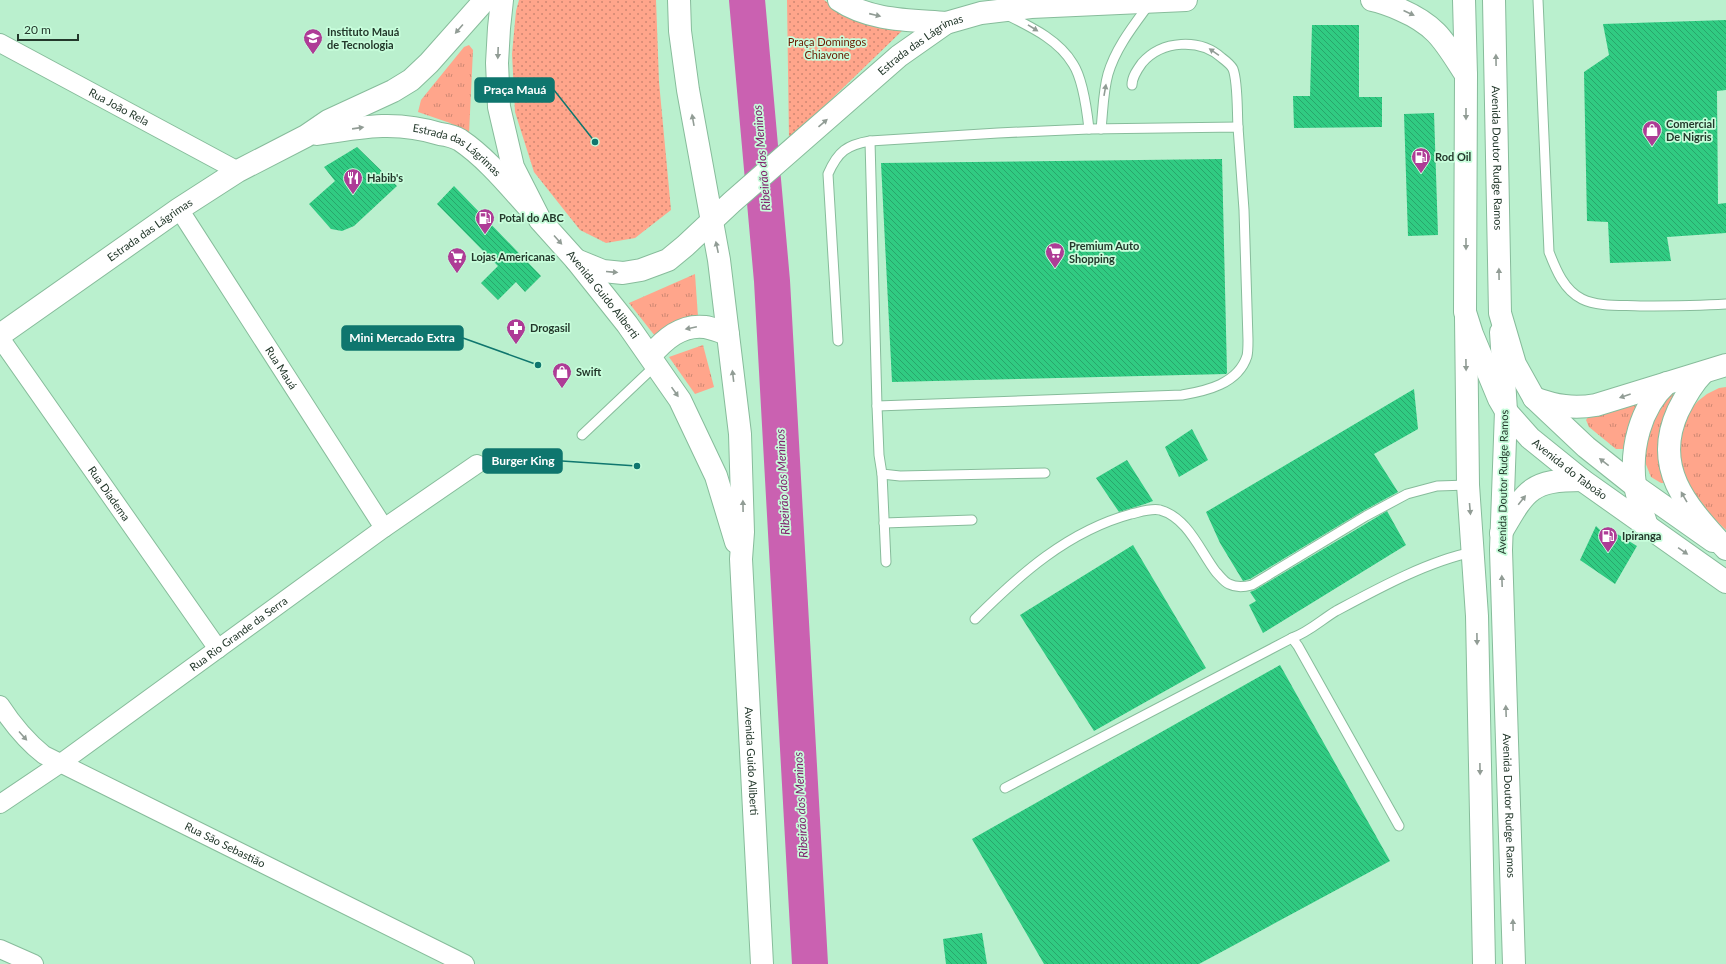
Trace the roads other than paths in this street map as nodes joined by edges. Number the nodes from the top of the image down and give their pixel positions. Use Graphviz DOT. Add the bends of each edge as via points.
graph roads {
  1 [pos="485,0"];
  2 [pos="502,0"];
  3 [pos="679,0"];
  4 [pos="839,0"];
  5 [pos="1186,0"];
  6 [pos="1372,0"];
  7 [pos="1464,0"];
  8 [pos="1494,0"];
  9 [pos="1538,0"];
  10 [pos="1150,2"];
  11 [pos="999,11"];
  12 [pos="946,23"];
  13 [pos="0,43"];
  14 [pos="1466,74"];
  15 [pos="1132,85"];
  16 [pos="1238,127"];
  17 [pos="1089,129"];
  18 [pos="1101,129"];
  19 [pos="306,136"];
  20 [pos="870,142"];
  21 [pos="238,171"];
  22 [pos="179,209"];
  23 [pos="540,220"];
  24 [pos="711,222"];
  25 [pos="576,260"];
  26 [pos="1726,304"];
  27 [pos="1466,312"];
  28 [pos="1500,313"];
  29 [pos="728,334"];
  30 [pos="0,336"];
  31 [pos="838,341"];
  32 [pos="653,361"];
  33 [pos="1726,365"];
  34 [pos="1703,373"];
  35 [pos="1667,383"];
  36 [pos="1534,398"];
  37 [pos="876,406"];
  38 [pos="1506,411"];
  39 [pos="582,435"];
  40 [pos="477,464"];
  41 [pos="1045,473"];
  42 [pos="882,474"];
  43 [pos="1582,480"];
  44 [pos="1468,485"];
  45 [pos="1635,486"];
  46 [pos="972,520"];
  47 [pos="884,523"];
  48 [pos="1648,526"];
  49 [pos="384,528"];
  50 [pos="1501,542"];
  51 [pos="1726,549"];
  52 [pos="1473,552"];
  53 [pos="741,559"];
  54 [pos="886,562"];
  55 [pos="1726,582"];
  56 [pos="975,619"];
  57 [pos="1292,638"];
  58 [pos="218,648"];
  59 [pos="0,705"];
  60 [pos="61,763"];
  61 [pos="1004,788"];
  62 [pos="0,804"];
  63 [pos="1399,826"];
  64 [pos="0,949"];
  65 [pos="34,964"];
  66 [pos="466,964"];
  67 [pos="762,964"];
  68 [pos="1484,964"];
  69 [pos="1514,964"];
  1 -- 19 [label="main road, Estrada das Lágrimas, one-way" via="411,80 394,91 328,121"];
  2 -- 23 [label="main road, Avenida Guido Aliberti, one-way" via="498,63 499,112 513,167"];
  24 -- 3 [label="main road, Avenida Guido Aliberti, one-way" via="688,90 680,31"];
  4 -- 12 [label="main road, one-way" via="858,10 879,16"];
  5 -- 10 [label="main road, Estrada das Lágrimas"];
  6 -- 14 [label="main road, one-way" via="1415,16 1429,25 1443,39"];
  7 -- 14 [label="main road"];
  28 -- 8 [label="main road, Avenida Doutor Rudge Ramos, one-way"];
  9 -- 26 [label="lane" via="1549,252 1556,271 1567,287 1582,299 1595,303 1695,307"];
  10 -- 11 [label="main road, Estrada das Lágrimas" via="1032,7"];
  18 -- 10 [label="lane, one-way" via="1108,74 1120,47"];
  11 -- 12 [label="main road, Estrada das Lágrimas"];
  11 -- 17 [label="lane, one-way" via="1032,27 1058,46 1074,64 1083,92"];
  24 -- 12 [label="main road, Estrada das Lágrimas, one-way" via="899,56"];
  13 -- 21 [label="street, Rua João Rela"];
  14 -- 27 [label="main road, one-way"];
  16 -- 15 [label="lane, one-way" via="1232,68 1206,47 1187,44 1163,48 1150,55 1134,75"];
  16 -- 18 [label="lane"];
  16 -- 37 [label="lane" via="1244,210 1248,340 1247,356 1240,369 1226,382 1207,391 1182,395"];
  17 -- 18 [label="lane"];
  17 -- 20 [label="lane"];
  19 -- 21 [label="main road, Estrada das Lágrimas"];
  19 -- 23 [label="main road, Estrada das Lágrimas, one-way" via="368,126 398,125 423,128 459,140 491,166"];
  20 -- 31 [label="lane" via="841,151 828,174"];
  20 -- 37 [label="lane"];
  21 -- 22 [label="main road, Estrada das Lágrimas"];
  22 -- 30 [label="main road, Estrada das Lágrimas"];
  22 -- 49 [label="street, Rua Mauá"];
  23 -- 25 [label="main road, Avenida Guido Aliberti, one-way"];
  25 -- 24 [label="main road, Estrada das Lágrimas, one-way" via="603,271 623,273 641,270 668,260"];
  29 -- 24 [label="main road, Avenida Guido Aliberti, one-way" via="719,260"];
  25 -- 32 [label="main road, Avenida Guido Aliberti"];
  27 -- 38 [label="main road, Avenida do Taboão" via="1494,390"];
  27 -- 44 [label="main road, one-way"];
  28 -- 36 [label="main road" via="1515,364"];
  28 -- 38 [label="main road, Avenida Doutor Rudge Ramos"];
  29 -- 32 [label="main road, one-way" via="693,326 677,332 663,342"];
  53 -- 29 [label="main road, Avenida Guido Aliberti, one-way" via="743,532 740,434"];
  30 -- 58 [label="street, Rua Diadema"];
  32 -- 39 [label="lane"];
  32 -- 53 [label="main road, Avenida Guido Aliberti, one-way" via="680,400 716,476"];
  33 -- 34 [label="main road"];
  34 -- 35 [label="main road"];
  51 -- 34 [label="main road, one-way" via="1701,522 1682,494 1672,472 1668,452 1675,417 1690,388"];
  35 -- 36 [label="main road, one-way" via="1608,402 1583,407 1558,406"];
  35 -- 45 [label="main road" via="1649,405 1641,424 1634,461"];
  45 -- 36 [label="main road, one-way" via="1586,447"];
  37 -- 42 [label="lane"];
  38 -- 43 [label="main road, Avenida do Taboão" via="1530,438"];
  38 -- 50 [label="main road, Avenida Doutor Rudge Ramos"];
  40 -- 49 [label="street, Rua Rio Grande da Serra"];
  41 -- 42 [label="lane" via="900,476"];
  42 -- 47 [label="lane"];
  43 -- 48 [label="main road, Avenida do Taboão"];
  50 -- 43 [label="main road, one-way" via="1516,507 1533,488 1546,482"];
  44 -- 52 [label="main road, one-way"];
  44 -- 56 [label="lane" via="1437,486 1407,494 1252,585 1241,587 1229,584 1220,577 1186,528 1176,518 1160,510 1145,510 1122,516 1080,534 1055,550 1008,586"];
  45 -- 48 [label="main road"];
  45 -- 51 [label="main road"];
  46 -- 47 [label="lane"];
  47 -- 54 [label="lane"];
  48 -- 55 [label="main road, Avenida do Taboão, one-way"];
  49 -- 58 [label="street, Rua Rio Grande da Serra"];
  50 -- 52 [label="main road"];
  69 -- 50 [label="main road, Avenida Doutor Rudge Ramos, one-way"];
  52 -- 57 [label="lane" via="1453,556 1404,577 1335,612 1304,634"];
  52 -- 68 [label="main road, one-way"];
  53 -- 67 [label="main road, Avenida Guido Aliberti"];
  57 -- 61 [label="lane"];
  57 -- 63 [label="lane"];
  58 -- 60 [label="street, Rua Rio Grande da Serra"];
  59 -- 60 [label="street, Rua São Sebastião, one-way" via="29,744"];
  60 -- 62 [label="street, Rua Rio Grande da Serra"];
  60 -- 66 [label="street, Rua São Sebastião"];
  64 -- 65 [label="street"];
}
